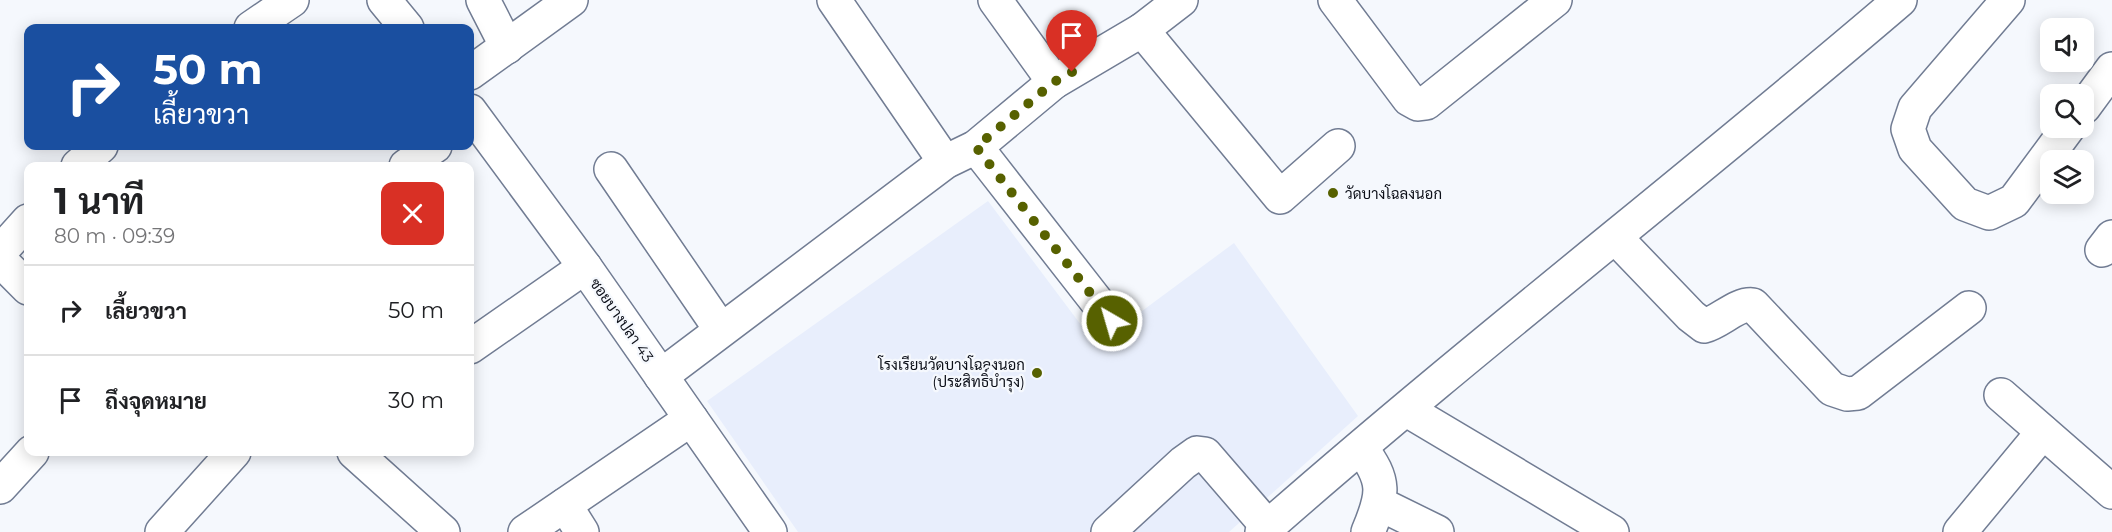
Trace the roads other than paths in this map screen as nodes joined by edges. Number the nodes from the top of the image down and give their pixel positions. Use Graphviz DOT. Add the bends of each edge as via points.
graph roads {
  1 [pos="292,0"];
  2 [pos="384,0"];
  3 [pos="483,0"];
  4 [pos="571,0"];
  5 [pos="834,0"];
  6 [pos="995,0"];
  7 [pos="1181,0"];
  8 [pos="1335,0"];
  9 [pos="1556,0"];
  10 [pos="1900,0"];
  11 [pos="2008,0"];
  12 [pos="256,24"];
  13 [pos="403,24"];
  14 [pos="1142,30"];
  15 [pos="507,47"];
  16 [pos="2112,69"];
  17 [pos="474,71"];
  18 [pos="1054,82"];
  19 [pos="2094,93"];
  20 [pos="474,120"];
  21 [pos="2061,138"];
  22 [pos="1338,146"];
  23 [pos="976,147"];
  24 [pos="96,150"];
  25 [pos="429,150"];
  26 [pos="83,162"];
  27 [pos="412,162"];
  28 [pos="945,162"];
  29 [pos="611,169"];
  30 [pos="24,225"];
  31 [pos="1616,238"];
  32 [pos="0,252"];
  33 [pos="0,260"];
  34 [pos="585,267"];
  35 [pos="24,284"];
  36 [pos="1969,308"];
  37 [pos="1112,321"];
  38 [pos="721,330"];
  39 [pos="474,343"];
  40 [pos="661,375"];
  41 [pos="2001,396"];
  42 [pos="1407,410"];
  43 [pos="691,419"];
  44 [pos="2043,432"];
  45 [pos="1360,448"];
  46 [pos="28,456"];
  47 [pos="230,456"];
  48 [pos="358,456"];
  49 [pos="0,488"];
  50 [pos="2112,492"];
  51 [pos="574,518"];
  52 [pos="1374,518"];
  53 [pos="1265,529"];
  54 [pos="162,532"];
  55 [pos="443,532"];
  56 [pos="525,532"];
  57 [pos="770,532"];
  58 [pos="1108,532"];
  59 [pos="1437,532"];
  60 [pos="1612,532"];
  61 [pos="1960,532"];
  1 -- 12 [label="street"];
  2 -- 13 [label="street"];
  3 -- 15 [label="street"];
  4 -- 15 [label="street"];
  5 -- 28 [label="street"];
  6 -- 18 [label="street"];
  7 -- 14 [label="street"];
  8 -- 9 [label="street" via="1409,99 1418,104 1426,103"];
  10 -- 31 [label="street"];
  11 -- 21 [label="street" via="1915,108 1908,129 1915,149 1965,204 1989,213 2014,201"];
  14 -- 18 [label="street"];
  14 -- 22 [label="street" via="1280,197"];
  15 -- 17 [label="street"];
  16 -- 19 [label="street"];
  18 -- 23 [label="street"];
  20 -- 34 [label="street, ซอยบางปลา 43"];
  23 -- 28 [label="street"];
  23 -- 37 [label="street"];
  24 -- 26 [label="street"];
  25 -- 27 [label="street"];
  28 -- 38 [label="street"];
  29 -- 38 [label="street"];
  30 -- 32 [label="street"];
  31 -- 36 [label="street" via="1704,326 1746,304 1753,305 1832,389 1847,394 1858,393"];
  31 -- 42 [label="street"];
  33 -- 35 [label="street"];
  34 -- 39 [label="street"];
  34 -- 40 [label="street, ซอยบางปลา 43"];
  38 -- 40 [label="street"];
  40 -- 43 [label="street, ซอยบางปลา 43"];
  41 -- 44 [label="street"];
  42 -- 45 [label="street"];
  42 -- 60 [label="street"];
  43 -- 51 [label="street"];
  43 -- 57 [label="street, ซอยบางปลา 43"];
  44 -- 50 [label="street"];
  44 -- 61 [label="street"];
  45 -- 52 [label="street" via="1381,482"];
  45 -- 53 [label="street"];
  46 -- 49 [label="street"];
  47 -- 54 [label="street"];
  48 -- 55 [label="street"];
  51 -- 56 [label="street"];
  52 -- 59 [label="street"];
  53 -- 58 [label="street" via="1205,454 1197,453"];
}
